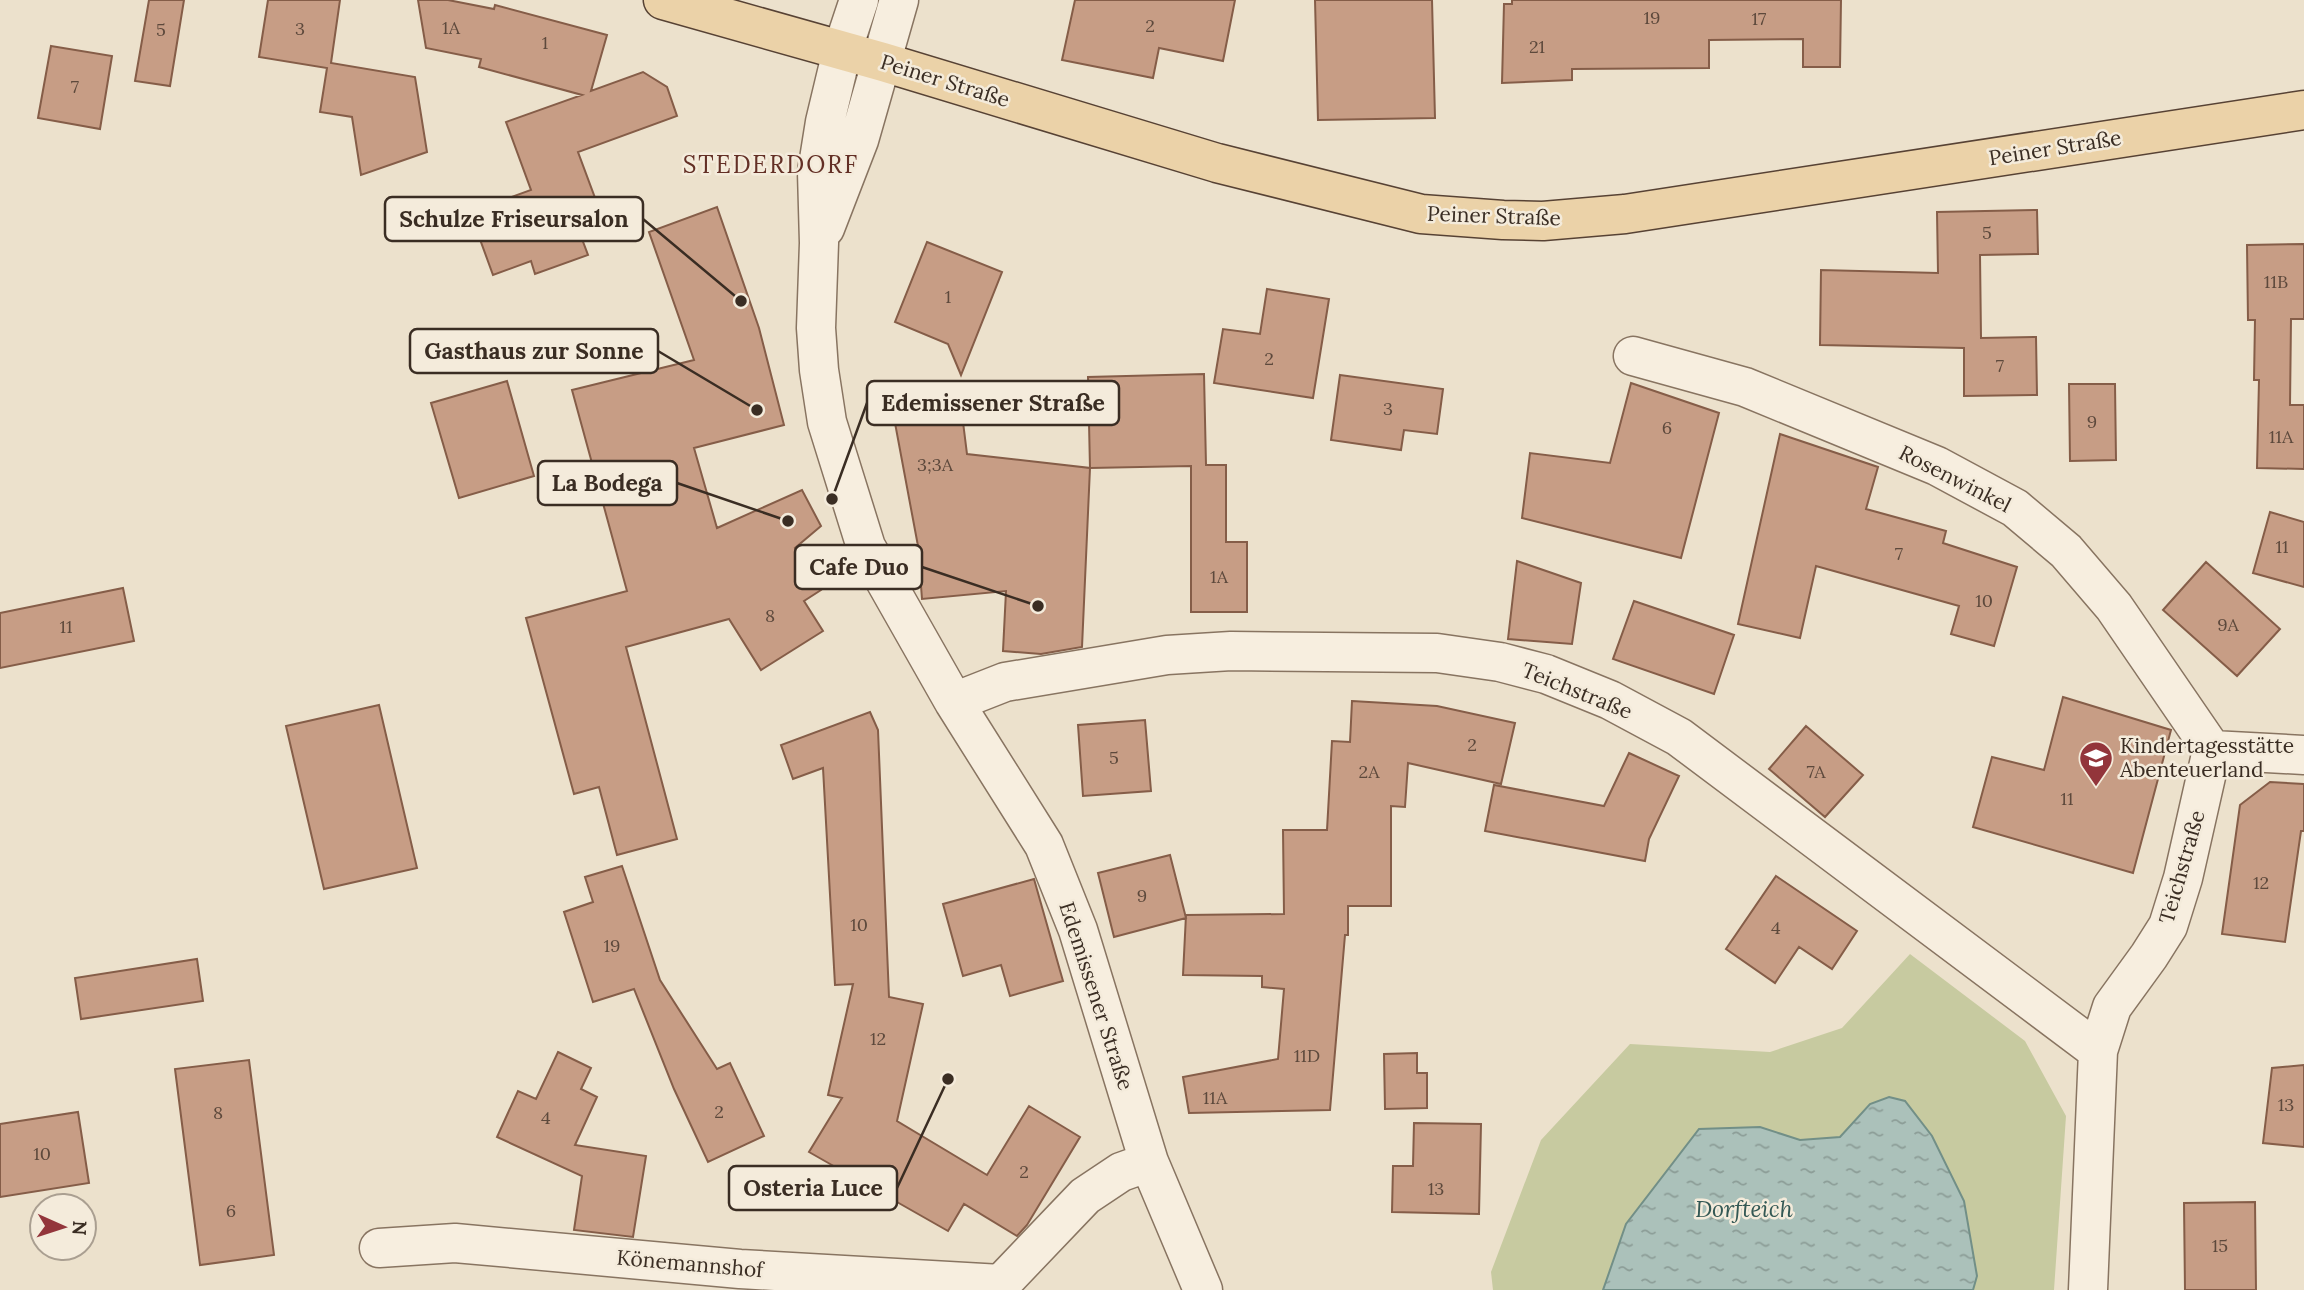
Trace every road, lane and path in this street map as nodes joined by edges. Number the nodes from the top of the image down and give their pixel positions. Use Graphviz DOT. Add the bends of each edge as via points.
graph roads {
  1 [pos="663,0"];
  2 [pos="859,0"];
  3 [pos="899,0"];
  4 [pos="842,51"];
  5 [pos="883,61"];
  6 [pos="2304,110"];
  7 [pos="819,243"];
  8 [pos="1633,356"];
  9 [pos="954,702"];
  10 [pos="2212,750"];
  11 [pos="2304,755"];
  12 [pos="2098,1051"];
  13 [pos="1149,1162"];
  14 [pos="379,1248"];
  15 [pos="1001,1287"];
  16 [pos="1203,1290"];
  17 [pos="2088,1290"];
  1 -- 4 [label="main road, Peiner Straße"];
  2 -- 4 [label="street, Edemissener Straße"];
  3 -- 5 [label="street, Edemissener Straße"];
  4 -- 5 [label="main road, Peiner Straße"];
  4 -- 7 [label="street, Edemissener Straße" via="817,172"];
  5 -- 6 [label="main road, Peiner Straße" via="1217,163 1421,214 1503,220 1625,214"];
  5 -- 7 [label="street, Edemissener Straße" via="859,140"];
  7 -- 9 [label="street, Edemissener Straße" via="816,328 827,422 866,547"];
  8 -- 10 [label="street, Rosenwinkel" via="1745,387 1937,466 2015,508 2066,551 2114,607"];
  9 -- 12 [label="street, Teichstraße" via="1005,682 1167,655 1231,651 1437,653 1546,674 1610,700 1679,737"];
  9 -- 13 [label="street, Edemissener Straße" via="1044,845 1077,930"];
  10 -- 11 [label="street"];
  10 -- 12 [label="street, Teichstraße" via="2168,926 2112,1007"];
  12 -- 17 [label="street, Teichstraße"];
  13 -- 15 [label="street" via="1121,1172 1085,1196"];
  13 -- 16 [label="street, Edemissener Straße"];
  14 -- 15 [label="street, Könemannshof" via="455,1243"];
}
